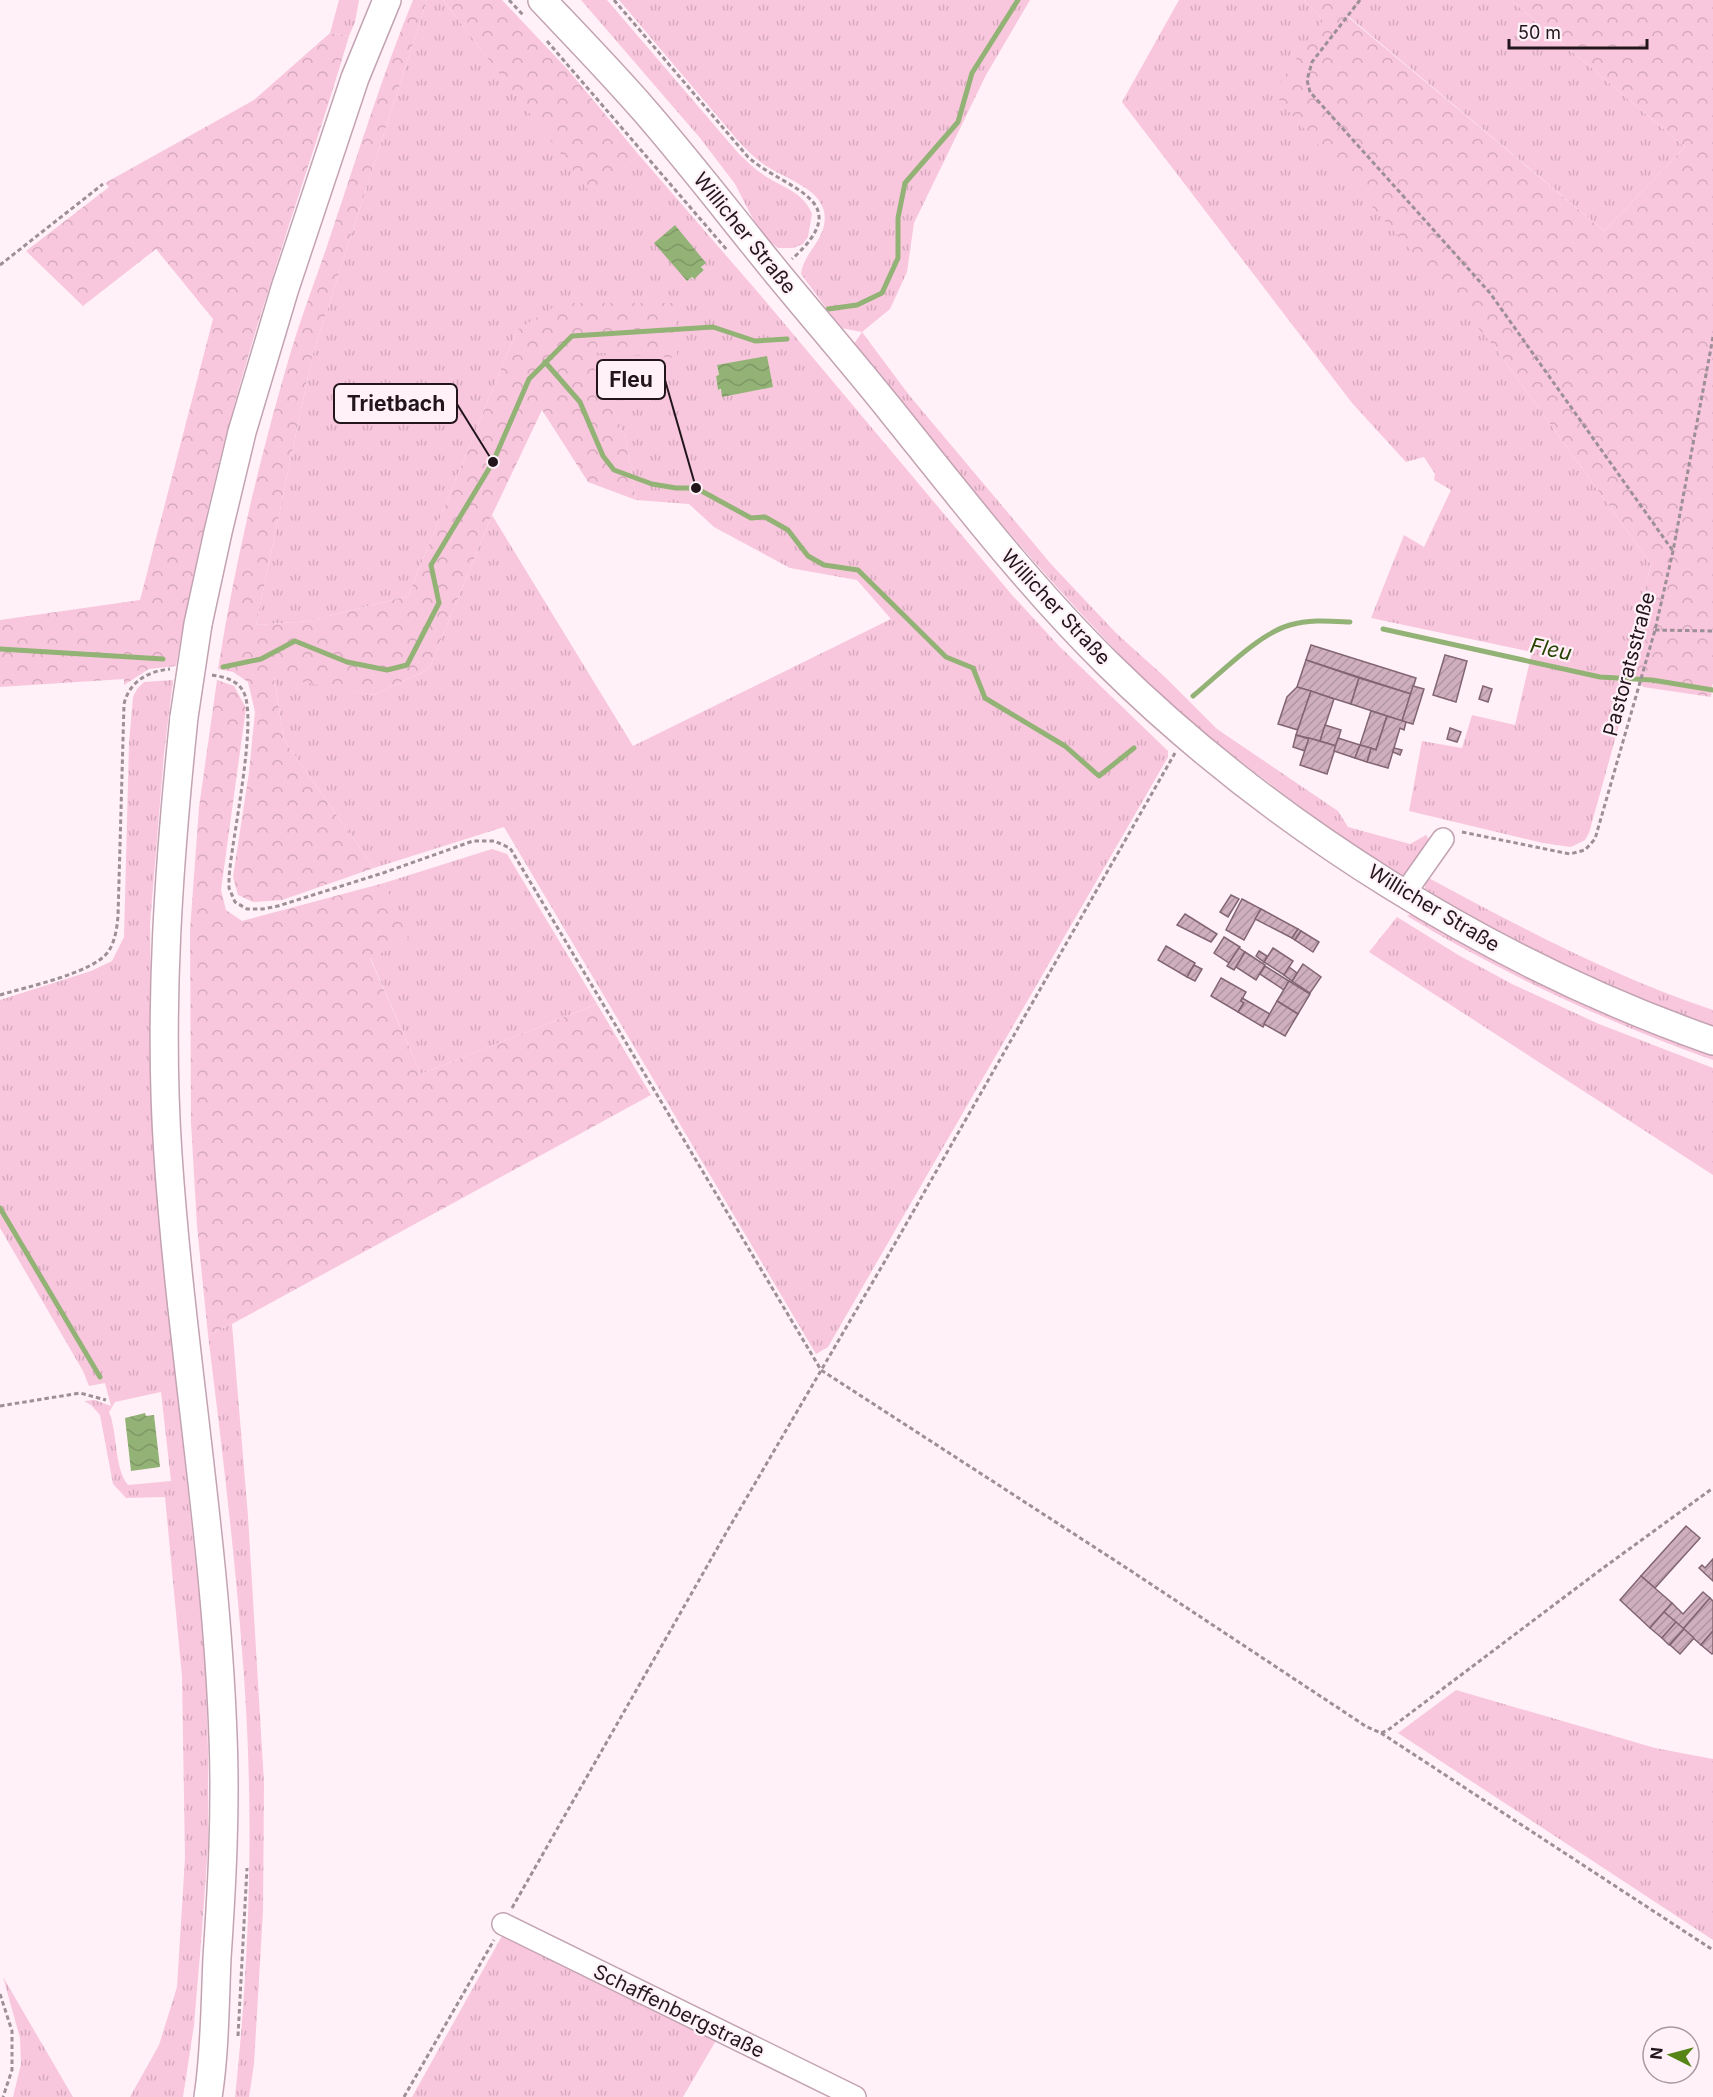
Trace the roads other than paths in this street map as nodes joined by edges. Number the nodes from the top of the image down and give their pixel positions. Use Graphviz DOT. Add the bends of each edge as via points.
graph roads {
  1 [pos="371,0"];
  2 [pos="387,0"];
  3 [pos="568,0"];
  4 [pos="533,8"];
  5 [pos="603,63"];
  6 [pos="355,78"];
  7 [pos="1443,839"];
  8 [pos="1405,893"];
  9 [pos="1713,1041"];
  10 [pos="503,1924"];
  11 [pos="208,2095"];
  12 [pos="855,2097"];
  1 -- 6 [label="main road"];
  2 -- 6 [label="main road"];
  3 -- 5 [label="main road" via="584,21"];
  4 -- 5 [label="main road, Willicher Straße"];
  5 -- 8 [label="main road, Willicher Straße" via="996,542 1067,621 1186,736 1300,824"];
  6 -- 11 [label="main road, bridge" via="285,288 242,432 218,532 198,624 184,717 167,902 167,1150 206,1516 224,1736 225,1831"];
  7 -- 8 [label="street"];
  8 -- 9 [label="main road, Willicher Straße" via="1563,979"];
  10 -- 12 [label="street, Schaffenbergstraße"];
}
